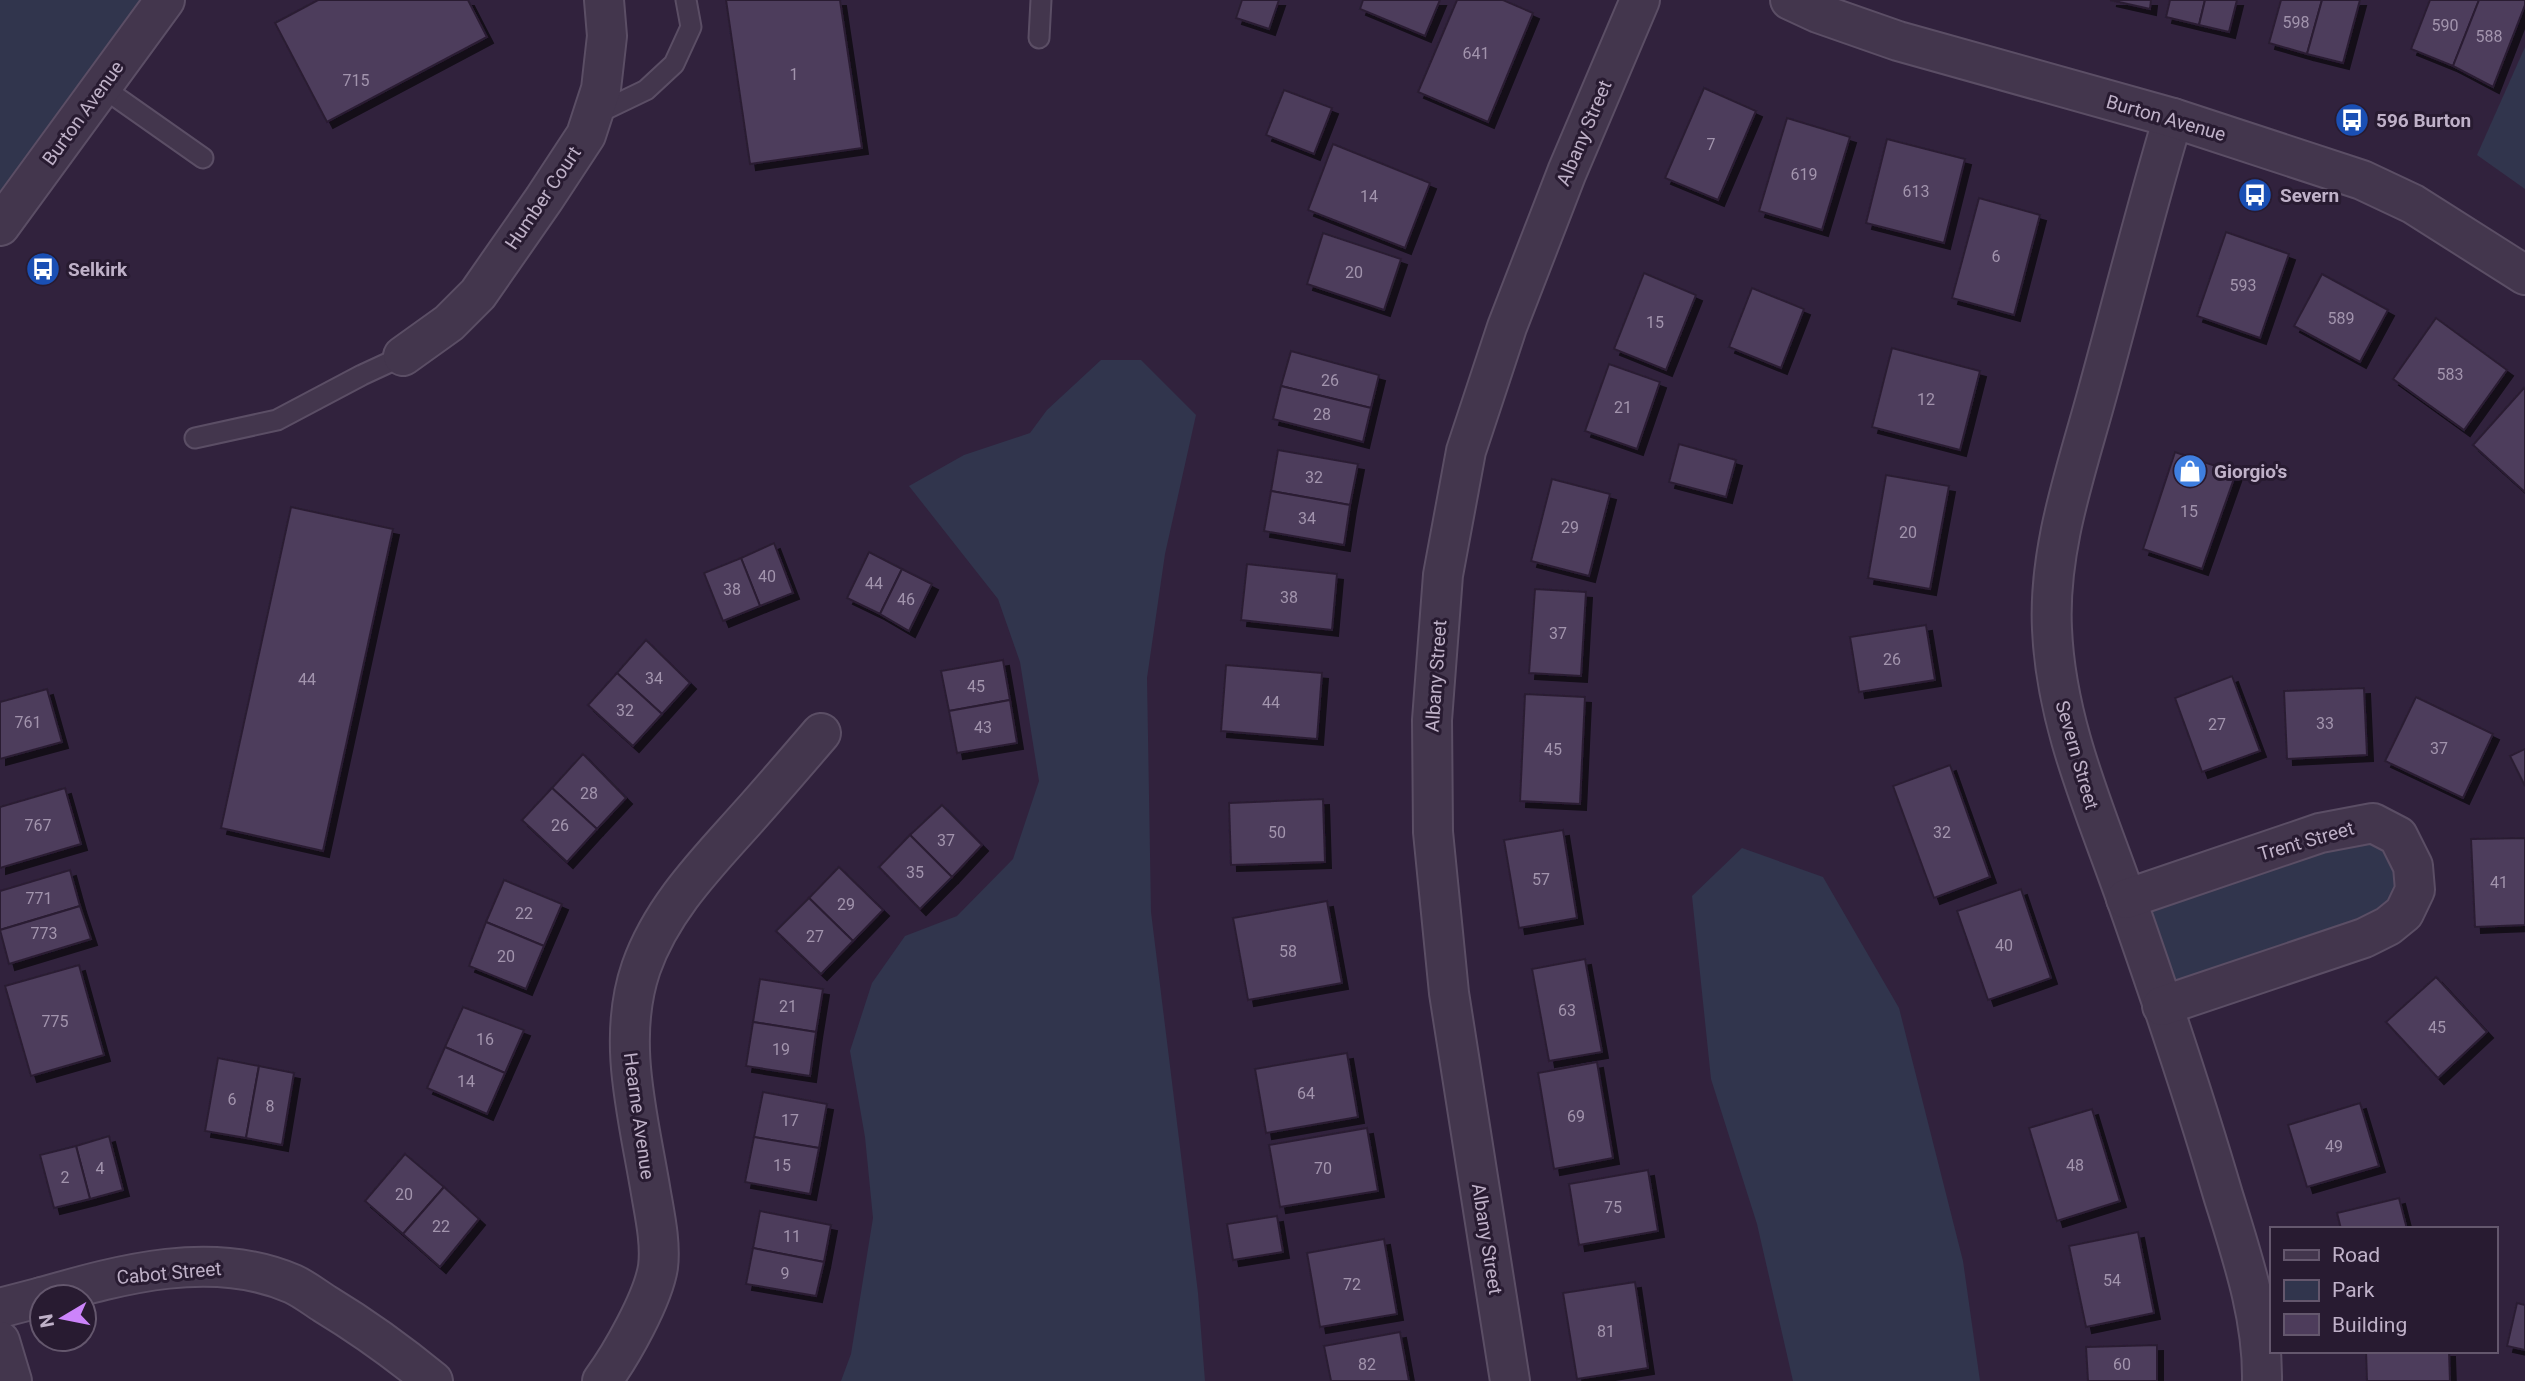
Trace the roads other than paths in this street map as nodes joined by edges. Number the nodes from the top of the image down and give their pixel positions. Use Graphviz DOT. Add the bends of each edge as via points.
graph roads {
  1 [pos="165,0"];
  2 [pos="604,0"];
  3 [pos="686,0"];
  4 [pos="1041,0"];
  5 [pos="1640,0"];
  6 [pos="1790,0"];
  7 [pos="1039,38"];
  8 [pos="102,88"];
  9 [pos="592,116"];
  10 [pos="2173,118"];
  11 [pos="203,158"];
  12 [pos="0,226"];
  13 [pos="2525,275"];
  14 [pos="403,356"];
  15 [pos="195,438"];
  16 [pos="821,733"];
  17 [pos="2126,899"];
  18 [pos="2162,1006"];
  19 [pos="92,1283"];
  20 [pos="28,1301"];
  21 [pos="0,1308"];
  22 [pos="0,1341"];
  23 [pos="12,1381"];
  24 [pos="433,1381"];
  25 [pos="602,1381"];
  26 [pos="1510,1381"];
  27 [pos="2262,1381"];
  1 -- 8 [label="street, Burton Avenue"];
  2 -- 9 [label="street, Humber Court" via="607,36 601,89"];
  3 -- 9 [label="lane" via="691,27 674,64 646,90"];
  4 -- 7 [label="lane"];
  5 -- 26 [label="street, Albany Street" via="1507,327 1466,451 1443,575 1432,720 1433,832 1449,993"];
  6 -- 10 [label="street, Burton Avenue" via="1898,41"];
  8 -- 11 [label="lane"];
  8 -- 12 [label="street, Burton Avenue"];
  9 -- 14 [label="street, Humber Court" via="586,135 478,294 449,323"];
  10 -- 13 [label="street, Burton Avenue" via="2362,180 2413,205"];
  10 -- 17 [label="street, Severn Street" via="2053,566 2052,630 2059,692 2089,800"];
  14 -- 15 [label="lane" via="277,420"];
  16 -- 25 [label="street, Hearne Avenue" via="694,876 660,926 641,968 629,1021 628,1051 656,1223 658,1267 647,1301"];
  17 -- 18 [label="street, Severn Street"];
  17 -- 18 [label="street, Trent Street" via="2320,833 2373,823 2398,836 2413,866 2415,890 2404,913 2388,926"];
  18 -- 27 [label="street, Severn Street" via="2244,1265 2258,1319"];
  19 -- 24 [label="street, Cabot Street" via="216,1266 258,1273 293,1284 344,1315"];
  20 -- 21 [label="street, Cabot Street"];
  22 -- 23 [label="street"];
}
